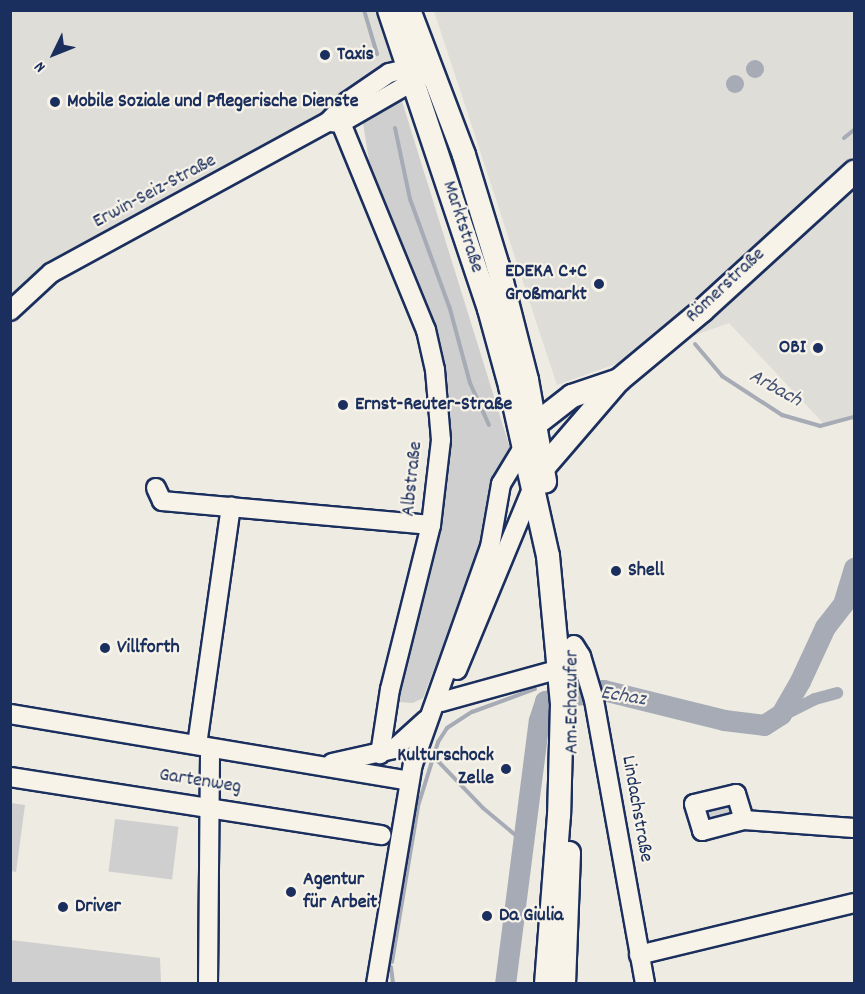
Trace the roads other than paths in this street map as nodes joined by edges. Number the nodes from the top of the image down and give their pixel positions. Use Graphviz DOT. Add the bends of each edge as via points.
graph roads {
  1 [pos="389,10"];
  2 [pos="409,10"];
  3 [pos="432,68"];
  4 [pos="412,74"];
  5 [pos="335,122"];
  6 [pos="855,172"];
  7 [pos="10,310"];
  8 [pos="527,380"];
  9 [pos="618,380"];
  10 [pos="582,393"];
  11 [pos="536,424"];
  12 [pos="564,443"];
  13 [pos="537,470"];
  14 [pos="156,488"];
  15 [pos="231,506"];
  16 [pos="431,525"];
  17 [pos="455,677"];
  18 [pos="573,686"];
  19 [pos="466,693"];
  20 [pos="441,702"];
  21 [pos="10,714"];
  22 [pos="428,718"];
  23 [pos="204,746"];
  24 [pos="380,754"];
  25 [pos="322,765"];
  26 [pos="411,772"];
  27 [pos="10,777"];
  28 [pos="209,806"];
  29 [pos="744,820"];
  30 [pos="855,828"];
  31 [pos="382,835"];
  32 [pos="855,903"];
  33 [pos="639,955"];
  34 [pos="207,984"];
  35 [pos="376,984"];
  36 [pos="546,984"];
  37 [pos="564,984"];
  38 [pos="645,984"];
  1 -- 4 [label="main road, Marktstraße"];
  2 -- 3 [label="main road, Marktstraße"];
  3 -- 4 [label="street, Erwin-Seiz-Straße"];
  3 -- 8 [label="main road, Marktstraße" via="498,266"];
  4 -- 5 [label="street, Erwin-Seiz-Straße"];
  4 -- 13 [label="main road, Marktstraße"];
  5 -- 7 [label="street, Erwin-Seiz-Straße" via="51,273"];
  5 -- 16 [label="street, Albstraße" via="417,302 435,370 441,440"];
  6 -- 9 [label="main road, Römerstraße" via="703,310"];
  8 -- 10 [label="main road" via="550,395"];
  8 -- 11 [label="main road, Marktstraße"];
  9 -- 10 [label="main road, Römerstraße"];
  9 -- 12 [label="main road"];
  10 -- 11 [label="main road, Römerstraße"];
  10 -- 13 [label="main road, Römerstraße" via="556,424"];
  11 -- 13 [label="main road, Am Echazufer"];
  12 -- 13 [label="main road"];
  12 -- 13 [label="main road"];
  13 -- 17 [label="street"];
  13 -- 18 [label="main road, Am Echazufer" via="548,556"];
  13 -- 18 [label="main road, Am Echazufer" via="565,572 574,645"];
  13 -- 22 [label="street" via="501,484 490,547"];
  14 -- 15 [label="street" via="162,501"];
  15 -- 16 [label="street"];
  15 -- 23 [label="street"];
  16 -- 24 [label="street, Albstraße" via="390,689"];
  17 -- 19 [label="street"];
  17 -- 20 [label="street"];
  18 -- 19 [label="street"];
  18 -- 33 [label="street, Lindachstraße"];
  18 -- 36 [label="main road, Am Echazufer"];
  18 -- 37 [label="main road, Am Echazufer"];
  19 -- 20 [label="street"];
  20 -- 26 [label="street"];
  21 -- 23 [label="street"];
  22 -- 24 [label="street" via="394,749"];
  22 -- 26 [label="street"];
  23 -- 25 [label="street"];
  23 -- 28 [label="street"];
  24 -- 25 [label="street"];
  25 -- 26 [label="street"];
  26 -- 35 [label="street"];
  27 -- 28 [label="street, Gartenweg"];
  28 -- 31 [label="street, Gartenweg"];
  28 -- 34 [label="street"];
  29 -- 30 [label="street"];
  32 -- 33 [label="street"];
  33 -- 38 [label="street, Lindachstraße"];
}
